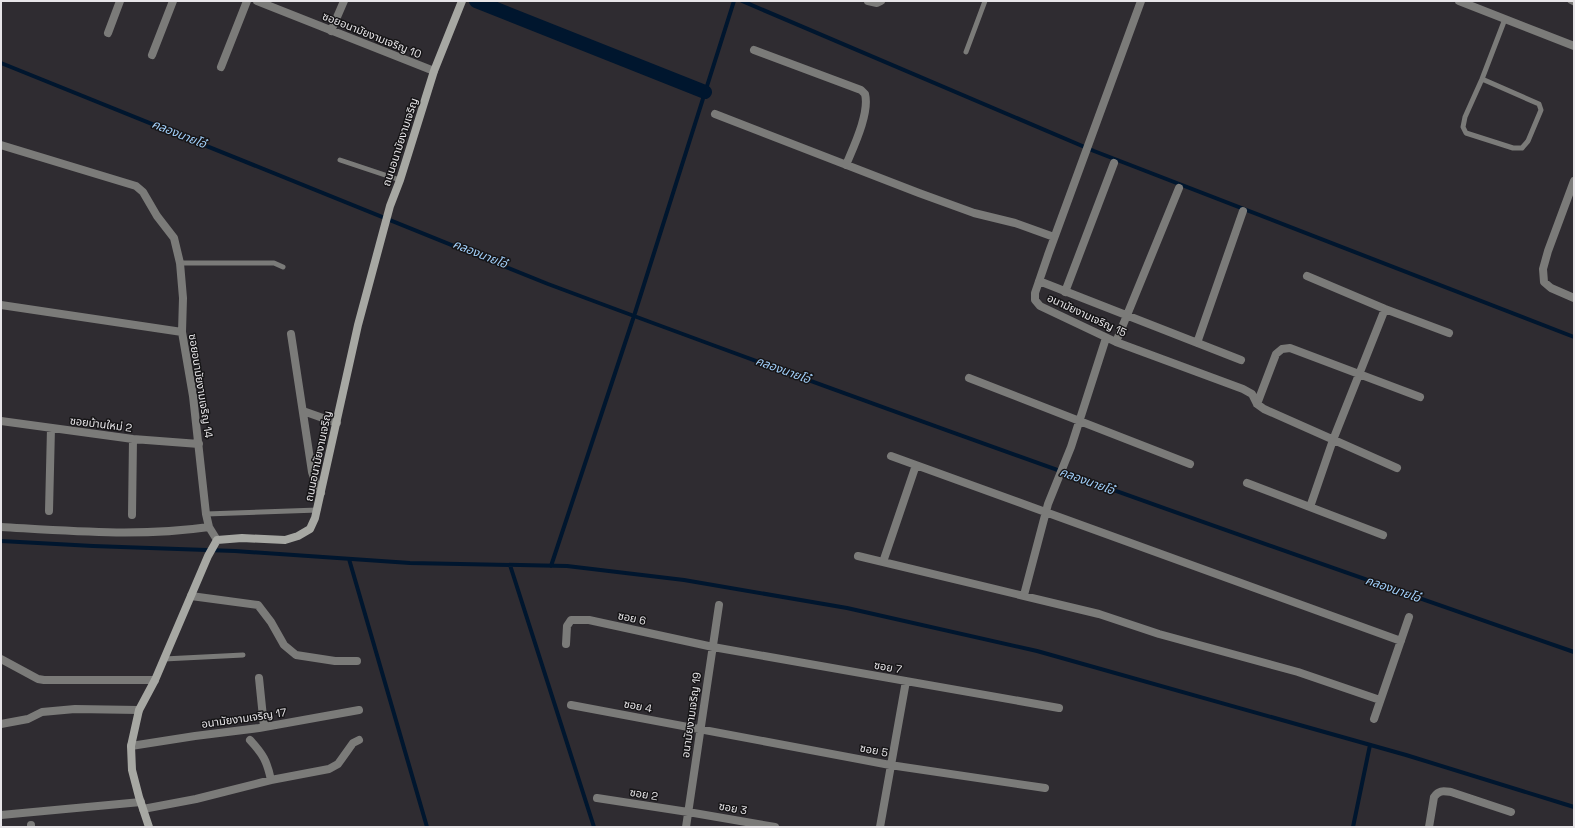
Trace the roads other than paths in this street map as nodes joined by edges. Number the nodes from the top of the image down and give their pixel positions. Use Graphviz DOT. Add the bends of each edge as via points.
graph roads {
  1 [pos="120,1"];
  2 [pos="173,1"];
  3 [pos="247,1"];
  4 [pos="257,1"];
  5 [pos="344,1"];
  6 [pos="462,1"];
  7 [pos="868,1"];
  8 [pos="881,1"];
  9 [pos="985,1"];
  10 [pos="1141,1"];
  11 [pos="1459,1"];
  12 [pos="1570,1"];
  13 [pos="266,3"];
  14 [pos="1574,3"];
  15 [pos="1505,19"];
  16 [pos="331,31"];
  17 [pos="108,33"];
  18 [pos="1574,46"];
  19 [pos="754,50"];
  20 [pos="966,52"];
  21 [pos="152,55"];
  22 [pos="222,67"];
  23 [pos="434,71"];
  24 [pos="1482,79"];
  25 [pos="715,114"];
  26 [pos="1,145"];
  27 [pos="340,160"];
  28 [pos="1114,163"];
  29 [pos="846,165"];
  30 [pos="400,180"];
  31 [pos="1574,181"];
  32 [pos="1179,188"];
  33 [pos="1243,211"];
  34 [pos="1054,237"];
  35 [pos="180,263"];
  36 [pos="283,267"];
  37 [pos="1306,276"];
  38 [pos="1039,281"];
  39 [pos="1065,292"];
  40 [pos="1574,298"];
  41 [pos="1,305"];
  42 [pos="1385,309"];
  43 [pos="1128,315"];
  44 [pos="182,332"];
  45 [pos="1449,333"];
  46 [pos="291,334"];
  47 [pos="1106,338"];
  48 [pos="1116,342"];
  49 [pos="1197,343"];
  50 [pos="1241,360"];
  51 [pos="1360,373"];
  52 [pos="969,378"];
  53 [pos="1420,397"];
  54 [pos="1257,404"];
  55 [pos="303,411"];
  56 [pos="1,421"];
  57 [pos="1080,421"];
  58 [pos="337,423"];
  59 [pos="51,428"];
  60 [pos="133,439"];
  61 [pos="1333,440"];
  62 [pos="199,444"];
  63 [pos="891,456"];
  64 [pos="1190,464"];
  65 [pos="916,465"];
  66 [pos="1397,468"];
  67 [pos="1247,483"];
  68 [pos="321,493"];
  69 [pos="1310,507"];
  70 [pos="318,510"];
  71 [pos="49,511"];
  72 [pos="1045,512"];
  73 [pos="132,514"];
  74 [pos="206,514"];
  75 [pos="1,527"];
  76 [pos="209,527"];
  77 [pos="1383,535"];
  78 [pos="217,540"];
  79 [pos="858,556"];
  80 [pos="884,562"];
  81 [pos="1024,595"];
  82 [pos="191,596"];
  83 [pos="719,605"];
  84 [pos="1409,616"];
  85 [pos="1401,641"];
  86 [pos="566,644"];
  87 [pos="712,647"];
  88 [pos="243,655"];
  89 [pos="164,659"];
  90 [pos="1,660"];
  91 [pos="357,661"];
  92 [pos="259,678"];
  93 [pos="154,680"];
  94 [pos="906,681"];
  95 [pos="1380,700"];
  96 [pos="571,705"];
  97 [pos="1059,708"];
  98 [pos="139,710"];
  99 [pos="359,710"];
  100 [pos="1374,719"];
  101 [pos="1,724"];
  102 [pos="264,727"];
  103 [pos="700,729"];
  104 [pos="250,740"];
  105 [pos="359,740"];
  106 [pos="131,746"];
  107 [pos="890,765"];
  108 [pos="271,780"];
  109 [pos="1045,788"];
  110 [pos="597,798"];
  111 [pos="142,806"];
  112 [pos="688,812"];
  113 [pos="1510,812"];
  114 [pos="1,815"];
  115 [pos="149,827"];
  116 [pos="686,827"];
  117 [pos="775,827"];
  118 [pos="880,827"];
  119 [pos="1430,827"];
  1 -- 17 [label="street"];
  2 -- 21 [label="street"];
  3 -- 22 [label="street"];
  4 -- 13 [label="street, ซอยอนามัยงามเจริญ 10"];
  5 -- 16 [label="street"];
  6 -- 23 [label="street, ถนนอนามัยงามเจริญ"];
  7 -- 8 [label="street"];
  9 -- 20 [label="lane"];
  10 -- 34 [label="street, อนามัยงามเจริญ 15"];
  11 -- 15 [label="street"];
  12 -- 14 [label="lane"];
  13 -- 16 [label="street, ซอยอนามัยงามเจริญ 10"];
  15 -- 18 [label="street"];
  15 -- 24 [label="lane"];
  16 -- 23 [label="street, ซอยอนามัยงามเจริญ 10"];
  19 -- 29 [label="street" via="866,94 859,134"];
  23 -- 30 [label="street, ถนนอนามัยงามเจริญ"];
  24 -- 24 [label="lane" via="1539,104 1541,110 1522,148 1513,148 1466,133 1463,127 1465,117"];
  25 -- 29 [label="street"];
  26 -- 35 [label="street, ซอยอนามัยงามเจริญ 14" via="136,186 143,192 174,238"];
  27 -- 30 [label="lane"];
  28 -- 39 [label="street"];
  29 -- 34 [label="street" via="974,213 1015,223"];
  30 -- 58 [label="street, ถนนอนามัยงามเจริญ" via="390,206 358,326"];
  31 -- 40 [label="street" via="1543,269 1544,282"];
  32 -- 43 [label="street"];
  33 -- 49 [label="street"];
  34 -- 38 [label="street, อนามัยงามเจริญ 15"];
  35 -- 36 [label="lane" via="274,263"];
  35 -- 44 [label="street, ซอยอนามัยงามเจริญ 14"];
  37 -- 42 [label="street"];
  38 -- 39 [label="street"];
  38 -- 47 [label="street, อนามัยงามเจริญ 15" via="1035,300 1040,306"];
  39 -- 43 [label="street"];
  41 -- 44 [label="street"];
  42 -- 45 [label="street"];
  42 -- 51 [label="street"];
  43 -- 48 [label="street"];
  43 -- 49 [label="street"];
  44 -- 62 [label="street, ซอยอนามัยงามเจริญ 14"];
  46 -- 55 [label="street"];
  47 -- 48 [label="street, อนามัยงามเจริญ 15"];
  47 -- 57 [label="street"];
  48 -- 54 [label="street, อนามัยงามเจริญ 15" via="1243,389 1252,394"];
  49 -- 50 [label="street"];
  51 -- 53 [label="street"];
  51 -- 54 [label="street" via="1290,348 1282,349 1276,354"];
  51 -- 61 [label="street"];
  52 -- 57 [label="street"];
  54 -- 61 [label="street, อนามัยงามเจริญ 15" via="1264,410"];
  55 -- 58 [label="street"];
  55 -- 68 [label="street" via="312,472"];
  56 -- 59 [label="street, ซอยบ้านใหม่ 2"];
  57 -- 64 [label="street"];
  57 -- 72 [label="street"];
  58 -- 68 [label="street, ถนนอนามัยงามเจริญ"];
  59 -- 60 [label="street, ซอยบ้านใหม่ 2"];
  59 -- 71 [label="street"];
  60 -- 62 [label="street, ซอยบ้านใหม่ 2"];
  60 -- 73 [label="street"];
  61 -- 66 [label="street, อนามัยงามเจริญ 15"];
  61 -- 69 [label="street"];
  62 -- 74 [label="street, ซอยอนามัยงามเจริญ 14"];
  63 -- 65 [label="street"];
  65 -- 72 [label="street"];
  65 -- 80 [label="street"];
  67 -- 69 [label="street"];
  68 -- 70 [label="street, ถนนอนามัยงามเจริญ"];
  69 -- 77 [label="street"];
  70 -- 74 [label="lane"];
  70 -- 78 [label="street, ถนนอนามัยงามเจริญ" via="310,529 285,540"];
  72 -- 81 [label="street"];
  72 -- 85 [label="street"];
  74 -- 76 [label="street, ซอยอนามัยงามเจริญ 14"];
  75 -- 76 [label="street" via="139,533"];
  76 -- 78 [label="street, ซอยอนามัยงามเจริญ 14"];
  78 -- 82 [label="street"];
  79 -- 80 [label="street"];
  80 -- 81 [label="street"];
  81 -- 95 [label="street" via="1298,672"];
  82 -- 89 [label="street"];
  82 -- 91 [label="street" via="258,605 284,645 296,655 334,661"];
  83 -- 87 [label="street, อนามัยงามเจริญ 19"];
  84 -- 85 [label="street"];
  85 -- 95 [label="street"];
  86 -- 87 [label="street, ซอย 6" via="567,626 571,620 588,620"];
  87 -- 94 [label="street, ซอย 7"];
  87 -- 103 [label="street, อนามัยงามเจริญ 19"];
  88 -- 89 [label="lane"];
  89 -- 93 [label="street"];
  90 -- 93 [label="street" via="44,680"];
  92 -- 102 [label="street"];
  93 -- 98 [label="street"];
  94 -- 97 [label="street, ซอย 7"];
  94 -- 107 [label="street"];
  95 -- 100 [label="street"];
  96 -- 103 [label="street, ซอย 4"];
  98 -- 101 [label="street" via="75,709 42,712 28,719"];
  98 -- 106 [label="street"];
  99 -- 102 [label="street, อนามัยงามเจริญ 17"];
  102 -- 106 [label="street, อนามัยงามเจริญ 17"];
  103 -- 107 [label="street, ซอย 5"];
  103 -- 112 [label="street, อนามัยงามเจริญ 19"];
  104 -- 108 [label="street" via="263,754"];
  105 -- 108 [label="street" via="353,743 338,764 329,769"];
  106 -- 111 [label="street" via="132,770"];
  107 -- 109 [label="street, ซอย 5"];
  107 -- 118 [label="street"];
  108 -- 111 [label="street" via="196,799"];
  110 -- 112 [label="street, ซอย 2"];
  111 -- 114 [label="street"];
  111 -- 115 [label="street"];
  112 -- 116 [label="street, อนามัยงามเจริญ 19"];
  112 -- 117 [label="street, ซอย 3"];
  113 -- 119 [label="street" via="1442,790 1434,797"];
}
